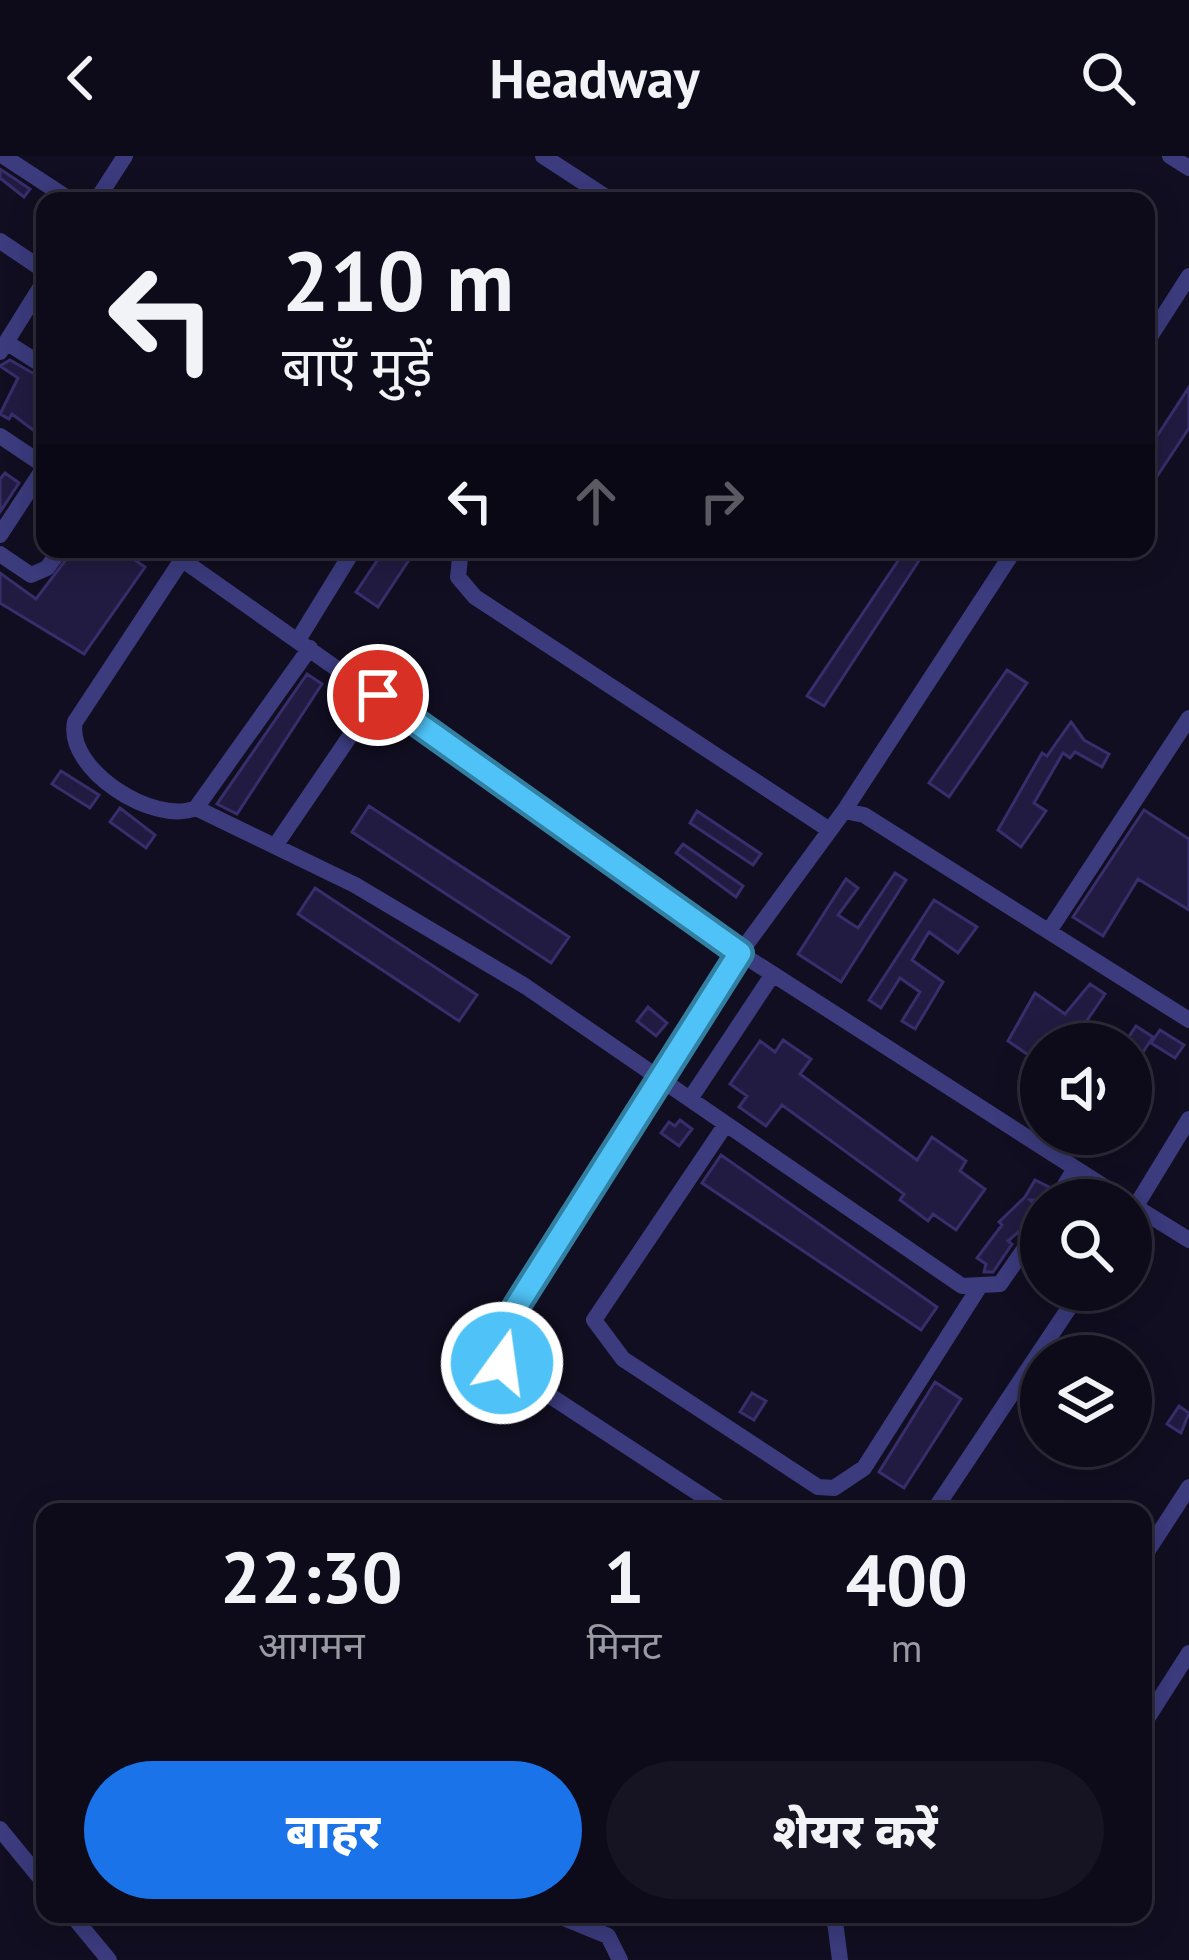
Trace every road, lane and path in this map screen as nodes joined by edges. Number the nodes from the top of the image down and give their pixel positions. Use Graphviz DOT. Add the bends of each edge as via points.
graph roads {
  1 [pos="3,156"];
  2 [pos="543,156"];
  3 [pos="1170,156"];
  4 [pos="120,158"];
  5 [pos="1189,168"];
  6 [pos="58,192"];
  7 [pos="101,192"];
  8 [pos="598,192"];
  9 [pos="0,241"];
  10 [pos="36,268"];
  11 [pos="1189,276"];
  12 [pos="36,290"];
  13 [pos="1155,329"];
  14 [pos="3,347"];
  15 [pos="36,363"];
  16 [pos="0,436"];
  17 [pos="36,460"];
  18 [pos="36,480"];
  19 [pos="0,535"];
  20 [pos="0,554"];
  21 [pos="54,558"];
  22 [pos="175,558"];
  23 [pos="187,558"];
  24 [pos="349,558"];
  25 [pos="460,558"];
  26 [pos="1009,558"];
  27 [pos="304,644"];
  28 [pos="378,695"];
  29 [pos="1188,717"];
  30 [pos="196,808"];
  31 [pos="844,811"];
  32 [pos="828,829"];
  33 [pos="274,846"];
  34 [pos="1048,931"];
  35 [pos="740,953"];
  36 [pos="773,974"];
  37 [pos="1189,1020"];
  38 [pos="660,1078"];
  39 [pos="690,1100"];
  40 [pos="1189,1119"];
  41 [pos="726,1124"];
  42 [pos="1075,1168"];
  43 [pos="1068,1179"];
  44 [pos="1091,1179"];
  45 [pos="1148,1179"];
  46 [pos="1152,1219"];
  47 [pos="1189,1240"];
  48 [pos="1020,1260"];
  49 [pos="978,1288"];
  50 [pos="1067,1311"];
  51 [pos="1189,1487"];
  52 [pos="713,1503"];
  53 [pos="939,1503"];
  54 [pos="1152,1544"];
  55 [pos="1189,1653"];
  56 [pos="1152,1711"];
  57 [pos="0,1829"];
  58 [pos="36,1868"];
  59 [pos="78,1923"];
  60 [pos="576,1923"];
  61 [pos="834,1923"];
  62 [pos="110,1960"];
  63 [pos="620,1960"];
  64 [pos="840,1960"];
  1 -- 6 [label="street"];
  2 -- 8 [label="street"];
  3 -- 5 [label="street"];
  4 -- 7 [label="street"];
  9 -- 10 [label="street"];
  11 -- 13 [label="street"];
  12 -- 14 [label="street"];
  14 -- 15 [label="street"];
  16 -- 17 [label="street"];
  18 -- 19 [label="street"];
  20 -- 21 [label="street" via="31,575"];
  22 -- 30 [label="street" via="72,737 98,775 146,806 178,816"];
  23 -- 27 [label="street"];
  24 -- 27 [label="street"];
  25 -- 32 [label="street" via="458,577 475,597"];
  26 -- 31 [label="street"];
  27 -- 28 [label="street"];
  27 -- 30 [label="street"];
  28 -- 33 [label="street"];
  28 -- 35 [label="street"];
  29 -- 34 [label="street"];
  30 -- 33 [label="street"];
  31 -- 32 [label="street"];
  31 -- 34 [label="street" via="864,815"];
  32 -- 35 [label="street"];
  33 -- 38 [label="street" via="432,929"];
  34 -- 37 [label="street"];
  35 -- 36 [label="street"];
  35 -- 38 [label="street"];
  36 -- 39 [label="street"];
  36 -- 42 [label="street"];
  38 -- 39 [label="street"];
  38 -- 52 [label="street" via="497,1345 502,1363"];
  39 -- 41 [label="street"];
  40 -- 45 [label="street"];
  41 -- 49 [label="street" via="962,1286"];
  41 -- 49 [label="street" via="594,1320 623,1359 818,1486 834,1488 864,1468"];
  42 -- 43 [label="street"];
  42 -- 44 [label="street"];
  46 -- 47 [label="street"];
  48 -- 49 [label="street" via="1000,1284"];
  50 -- 53 [label="street"];
  51 -- 54 [label="street"];
  55 -- 56 [label="street"];
  57 -- 58 [label="street"];
  59 -- 62 [label="street"];
  60 -- 63 [label="street" via="608,1936"];
  61 -- 64 [label="street"];
}
